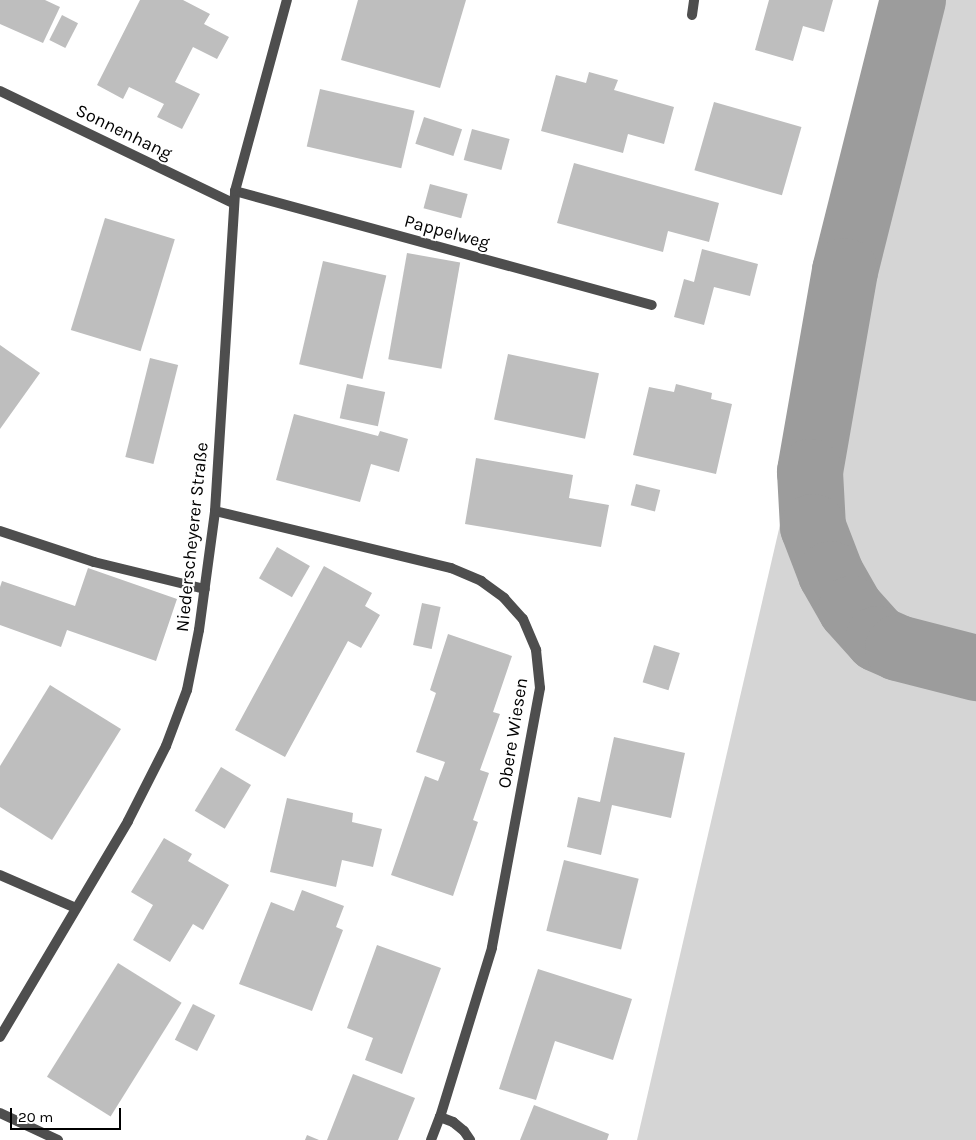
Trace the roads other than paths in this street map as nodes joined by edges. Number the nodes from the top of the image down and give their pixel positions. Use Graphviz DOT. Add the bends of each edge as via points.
graph roads {
  1 [pos="288,0"];
  2 [pos="694,0"];
  3 [pos="692,15"];
  4 [pos="0,90"];
  5 [pos="235,191"];
  6 [pos="233,203"];
  7 [pos="652,305"];
  8 [pos="215,511"];
  9 [pos="0,531"];
  10 [pos="205,589"];
  11 [pos="0,876"];
  12 [pos="76,908"];
  13 [pos="0,1037"];
  14 [pos="0,1113"];
  15 [pos="440,1118"];
  16 [pos="58,1140"];
  17 [pos="431,1140"];
  18 [pos="470,1140"];
  1 -- 5 [label="street, Niederscheyerer Straße"];
  2 -- 3 [label="street"];
  4 -- 6 [label="street, Sonnenhang"];
  5 -- 6 [label="street, Niederscheyerer Straße"];
  5 -- 7 [label="street, Pappelweg"];
  6 -- 8 [label="street, Niederscheyerer Straße"];
  8 -- 10 [label="street, Niederscheyerer Straße"];
  8 -- 15 [label="street, Obere Wiesen" via="451,568 481,581 504,598 523,619 536,650 540,688 492,948"];
  9 -- 10 [label="street" via="94,562"];
  10 -- 12 [label="street, Niederscheyerer Straße" via="187,690 166,746 128,821"];
  11 -- 12 [label="street"];
  12 -- 13 [label="street, Niederscheyerer Straße"];
  14 -- 16 [label="street"];
  15 -- 17 [label="street, Obere Wiesen"];
  15 -- 18 [label="street" via="453,1122"];
}
